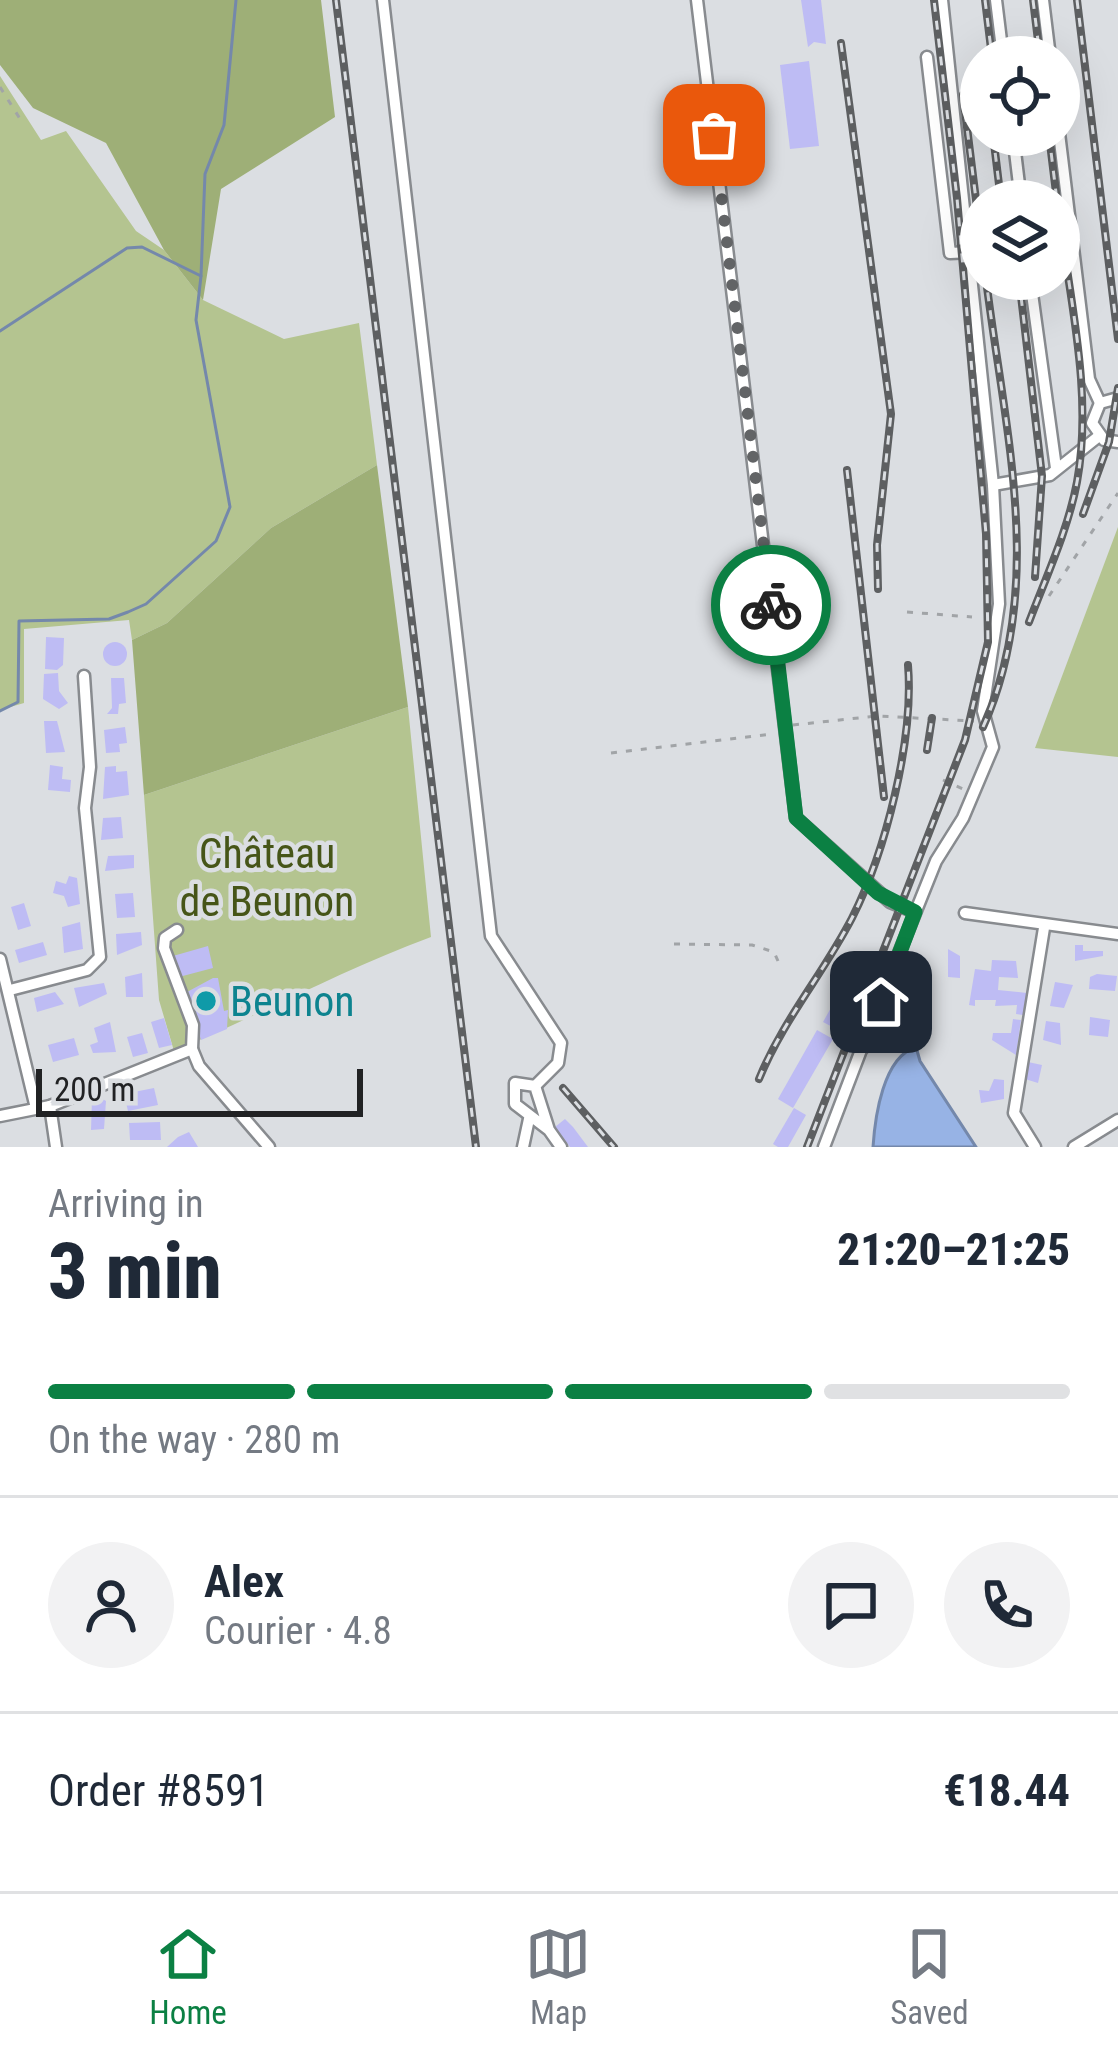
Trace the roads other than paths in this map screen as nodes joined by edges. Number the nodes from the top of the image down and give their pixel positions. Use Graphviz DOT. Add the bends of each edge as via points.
graph roads {
  1 [pos="383,0"];
  2 [pos="698,0"];
  3 [pos="942,0"];
  4 [pos="996,0"];
  5 [pos="1043,0"];
  6 [pos="1000,36"];
  7 [pos="1047,36"];
  8 [pos="927,57"];
  9 [pos="1062,156"];
  10 [pos="963,180"];
  11 [pos="960,253"];
  12 [pos="976,300"];
  13 [pos="1033,300"];
  14 [pos="1118,398"];
  15 [pos="1100,403"];
  16 [pos="1100,436"];
  17 [pos="1118,442"];
  18 [pos="1056,468"];
  19 [pos="994,485"];
  20 [pos="84,676"];
  21 [pos="915,912"];
  22 [pos="965,914"];
  23 [pos="1044,928"];
  24 [pos="177,930"];
  25 [pos="1118,934"];
  26 [pos="0,959"];
  27 [pos="10,990"];
  28 [pos="192,1049"];
  29 [pos="535,1086"];
  30 [pos="50,1106"];
  31 [pos="36,1108"];
  32 [pos="0,1116"];
  33 [pos="529,1119"];
  34 [pos="1118,1120"];
  35 [pos="549,1130"];
  36 [pos="56,1147"];
  37 [pos="269,1147"];
  38 [pos="523,1147"];
  39 [pos="561,1147"];
  40 [pos="824,1147"];
  41 [pos="1035,1147"];
  42 [pos="1074,1147"];
  1 -- 29 [label="street" via="491,936 561,1043 558,1063"];
  2 -- 21 [label="street" via="796,818 878,893"];
  3 -- 10 [label="street"];
  4 -- 6 [label="street"];
  5 -- 7 [label="street"];
  8 -- 11 [label="street" via="950,253"];
  9 -- 15 [label="street" via="1089,379"];
  12 -- 19 [label="street"];
  13 -- 18 [label="street"];
  14 -- 15 [label="street"];
  15 -- 16 [label="street" via="1092,423"];
  16 -- 17 [label="street"];
  16 -- 18 [label="street"];
  18 -- 19 [label="street"];
  19 -- 21 [label="street" via="999,604 985,718 993,746"];
  20 -- 27 [label="street" via="85,808 100,957 87,970"];
  21 -- 40 [label="street" via="873,1038 861,1050"];
  22 -- 23 [label="street"];
  23 -- 25 [label="street"];
  23 -- 41 [label="street" via="1014,1112"];
  24 -- 28 [label="street" via="164,948 193,1025"];
  26 -- 27 [label="street"];
  27 -- 31 [label="street"];
  28 -- 30 [label="street"];
  28 -- 37 [label="street"];
  29 -- 33 [label="street" via="523,1080 512,1092"];
  29 -- 35 [label="street"];
  30 -- 31 [label="street"];
  30 -- 36 [label="street"];
  31 -- 32 [label="street"];
  33 -- 35 [label="street"];
  33 -- 38 [label="street"];
  34 -- 42 [label="street"];
  35 -- 39 [label="street"];
}
